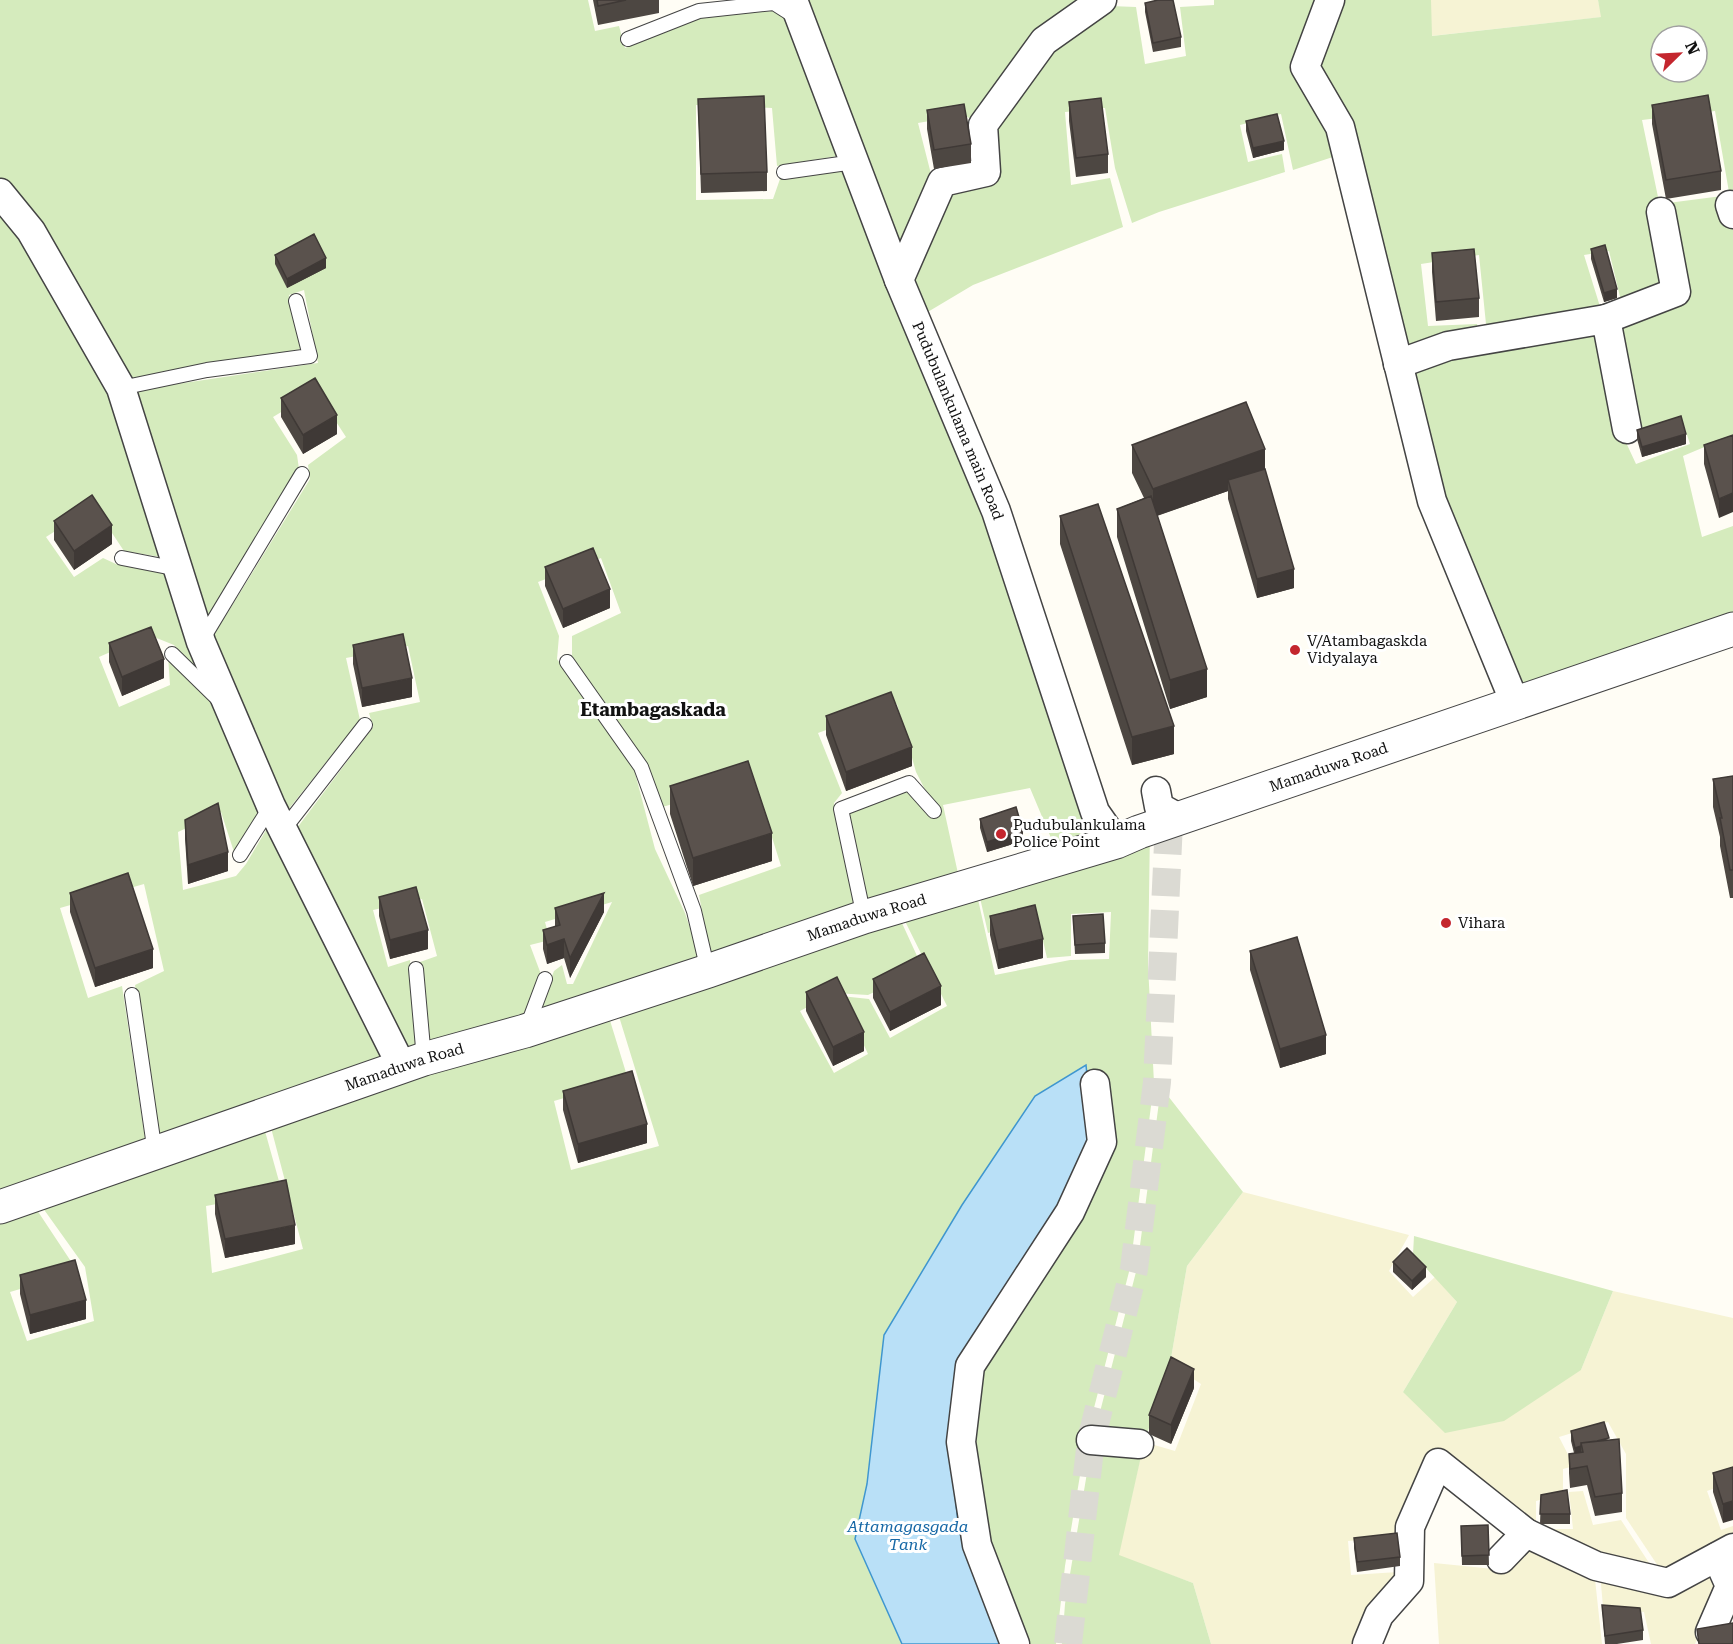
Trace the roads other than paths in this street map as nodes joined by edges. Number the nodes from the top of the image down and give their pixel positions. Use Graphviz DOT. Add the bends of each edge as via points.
graph roads {
  1 [pos="1102,0"];
  2 [pos="1330,0"];
  3 [pos="797,10"];
  4 [pos="628,39"];
  5 [pos="854,162"];
  6 [pos="784,172"];
  7 [pos="0,193"];
  8 [pos="1661,212"];
  9 [pos="899,280"];
  10 [pos="297,301"];
  11 [pos="1606,319"];
  12 [pos="1398,364"];
  13 [pos="121,387"];
  14 [pos="1627,429"];
  15 [pos="302,474"];
  16 [pos="122,558"];
  17 [pos="178,569"];
  18 [pos="1733,629"];
  19 [pos="201,642"];
  20 [pos="172,654"];
  21 [pos="567,662"];
  22 [pos="1515,703"];
  23 [pos="232,713"];
  24 [pos="365,725"];
  25 [pos="1156,791"];
  26 [pos="934,810"];
  27 [pos="278,817"];
  28 [pos="1179,818"];
  29 [pos="1116,842"];
  30 [pos="240,855"];
  31 [pos="864,917"];
  32 [pos="416,969"];
  33 [pos="708,971"];
  34 [pos="545,979"];
  35 [pos="132,995"];
  36 [pos="525,1031"];
  37 [pos="413,1063"];
  38 [pos="1095,1084"];
  39 [pos="155,1153"];
  40 [pos="0,1207"];
  41 [pos="1091,1440"];
  42 [pos="1138,1444"];
  43 [pos="1526,1533"];
  44 [pos="1725,1553"];
  45 [pos="1501,1559"];
  46 [pos="1731,1587"];
  47 [pos="1710,1632"];
  48 [pos="1015,1644"];
  49 [pos="1367,1644"];
  1 -- 9 [label="street" via="1044,41 983,125 986,172 942,182"];
  2 -- 12 [label="street" via="1305,67 1340,127"];
  3 -- 4 [label="lane" via="774,3 699,11"];
  3 -- 5 [label="street, Pudubulankulama main Road"];
  5 -- 6 [label="lane"];
  5 -- 9 [label="street, Pudubulankulama main Road"];
  7 -- 13 [label="street" via="31,231"];
  8 -- 11 [label="street" via="1676,292"];
  9 -- 29 [label="street, Pudubulankulama main Road" via="996,511 1095,812"];
  10 -- 13 [label="lane" via="310,356"];
  11 -- 12 [label="street" via="1448,346"];
  11 -- 14 [label="street"];
  12 -- 22 [label="street" via="1432,501"];
  13 -- 17 [label="street"];
  15 -- 19 [label="lane"];
  16 -- 17 [label="lane"];
  17 -- 19 [label="street"];
  18 -- 22 [label="street, Mamaduwa Road"];
  19 -- 23 [label="street"];
  20 -- 23 [label="lane"];
  21 -- 33 [label="lane" via="641,767 694,911"];
  22 -- 28 [label="street, Mamaduwa Road"];
  23 -- 27 [label="street"];
  24 -- 27 [label="lane"];
  25 -- 28 [label="street" via="1159,807"];
  26 -- 31 [label="lane" via="909,783 841,808"];
  27 -- 30 [label="lane"];
  27 -- 37 [label="street"];
  28 -- 29 [label="street, Mamaduwa Road"];
  29 -- 31 [label="street, Mamaduwa Road"];
  31 -- 33 [label="street, Mamaduwa Road"];
  32 -- 37 [label="lane"];
  33 -- 36 [label="street, Mamaduwa Road"];
  34 -- 36 [label="lane"];
  35 -- 39 [label="lane"];
  36 -- 37 [label="street, Mamaduwa Road"];
  37 -- 39 [label="street, Mamaduwa Road"];
  38 -- 48 [label="street" via="1102,1142 1070,1212 970,1366 961,1442 977,1545"];
  39 -- 40 [label="street, Mamaduwa Road"];
  41 -- 42 [label="street"];
  43 -- 44 [label="street" via="1596,1566 1668,1583"];
  43 -- 45 [label="street"];
  43 -- 49 [label="street" via="1438,1463 1410,1527 1409,1581 1379,1615"];
  44 -- 46 [label="street"];
  46 -- 47 [label="street"];
}
